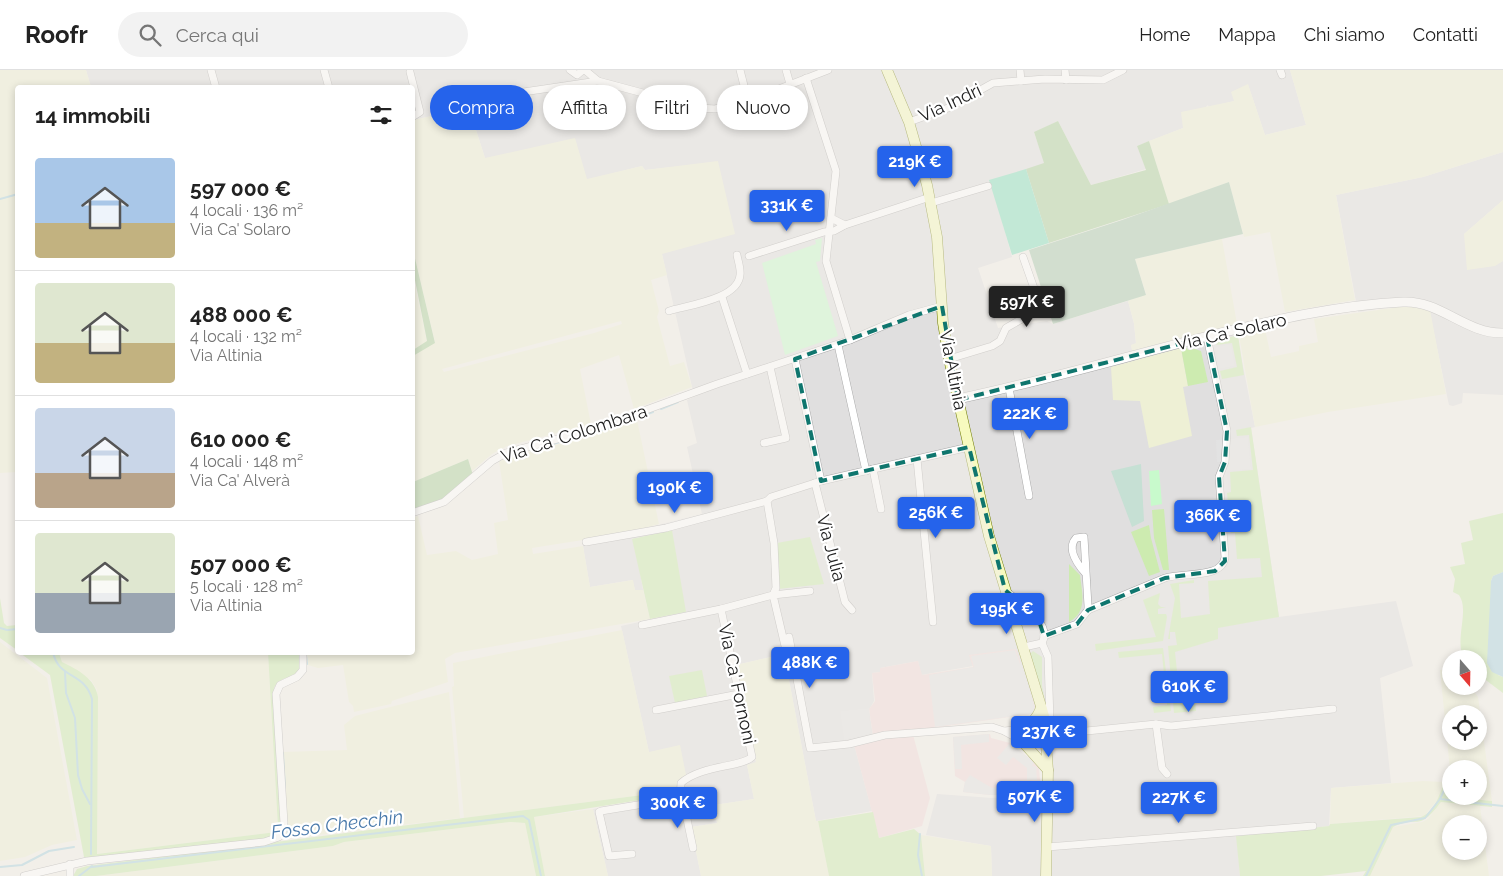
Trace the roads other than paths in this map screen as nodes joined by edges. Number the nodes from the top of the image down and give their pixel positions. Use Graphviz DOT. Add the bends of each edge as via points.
graph roads {
  1 [pos="211,70"];
  2 [pos="324,70"];
  3 [pos="740,70"];
  4 [pos="786,70"];
  5 [pos="828,70"];
  6 [pos="887,70"];
  7 [pos="1020,70"];
  8 [pos="1065,70"];
  9 [pos="1121,70"];
  10 [pos="570,71"];
  11 [pos="582,71"];
  12 [pos="410,72"];
  13 [pos="806,78"];
  14 [pos="1066,80"];
  15 [pos="598,81"];
  16 [pos="1021,81"];
  17 [pos="790,84"];
  18 [pos="215,85"];
  19 [pos="328,85"];
  20 [pos="413,85"];
  21 [pos="568,85"];
  22 [pos="569,85"];
  23 [pos="574,85"];
  24 [pos="744,85"];
  25 [pos="415,92"];
  26 [pos="717,108"];
  27 [pos="415,115"];
  28 [pos="909,122"];
  29 [pos="988,186"];
  30 [pos="931,200"];
  31 [pos="831,218"];
  32 [pos="845,224"];
  33 [pos="830,231"];
  34 [pos="737,255"];
  35 [pos="749,256"];
  36 [pos="1023,257"];
  37 [pos="722,297"];
  38 [pos="942,306"];
  39 [pos="670,311"];
  40 [pos="1503,333"];
  41 [pos="1207,337"];
  42 [pos="850,340"];
  43 [pos="838,345"];
  44 [pos="794,359"];
  45 [pos="949,359"];
  46 [pos="770,367"];
  47 [pos="747,374"];
  48 [pos="1009,388"];
  49 [pos="958,400"];
  50 [pos="764,443"];
  51 [pos="969,447"];
  52 [pos="917,459"];
  53 [pos="869,470"];
  54 [pos="818,482"];
  55 [pos="1029,496"];
  56 [pos="768,501"];
  57 [pos="881,509"];
  58 [pos="415,512"];
  59 [pos="586,542"];
  60 [pos="1086,574"];
  61 [pos="1006,590"];
  62 [pos="810,591"];
  63 [pos="773,594"];
  64 [pos="721,609"];
  65 [pos="852,610"];
  66 [pos="1088,610"];
  67 [pos="933,622"];
  68 [pos="642,625"];
  69 [pos="789,637"];
  70 [pos="1043,639"];
  71 [pos="785,646"];
  72 [pos="1024,648"];
  73 [pos="303,655"];
  74 [pos="739,694"];
  75 [pos="1043,703"];
  76 [pos="1333,709"];
  77 [pos="656,710"];
  78 [pos="1156,724"];
  79 [pos="1029,726"];
  80 [pos="1004,731"];
  81 [pos="1047,732"];
  82 [pos="1022,741"];
  83 [pos="1032,750"];
  84 [pos="1048,771"];
  85 [pos="1167,774"];
  86 [pos="680,798"];
  87 [pos="1314,826"];
  88 [pos="1047,847"];
  89 [pos="693,848"];
  90 [pos="632,854"];
  91 [pos="70,864"];
  92 [pos="24,876"];
  93 [pos="70,876"];
  94 [pos="1046,876"];
  1 -- 18 [label="street"];
  2 -- 19 [label="street"];
  3 -- 24 [label="street"];
  4 -- 17 [label="street"];
  5 -- 13 [label="street"];
  6 -- 28 [label="main road, Via Altinia"];
  7 -- 16 [label="street"];
  8 -- 14 [label="street"];
  9 -- 14 [label="street, Via Indri" via="1103,80"];
  10 -- 11 [label="street" via="574,75"];
  10 -- 21 [label="street"];
  11 -- 15 [label="street"];
  11 -- 22 [label="street"];
  12 -- 20 [label="street"];
  13 -- 17 [label="street"];
  13 -- 31 [label="street" via="836,171"];
  14 -- 16 [label="street, Via Indri"];
  15 -- 23 [label="street"];
  15 -- 26 [label="street" via="707,109"];
  16 -- 28 [label="street, Via Indri" via="993,83 948,108"];
  25 -- 27 [label="street" via="420,112"];
  28 -- 30 [label="main road, Via Altinia"];
  29 -- 30 [label="street"];
  30 -- 32 [label="street"];
  30 -- 38 [label="main road, Via Altinia"];
  31 -- 32 [label="street"];
  31 -- 33 [label="street"];
  32 -- 33 [label="street"];
  33 -- 35 [label="street"];
  33 -- 42 [label="street" via="826,261"];
  34 -- 37 [label="street" via="740,278"];
  36 -- 45 [label="street" via="1041,308 1006,328 1000,341 992,346"];
  37 -- 39 [label="street"];
  37 -- 47 [label="street"];
  38 -- 42 [label="street, Via Ca' Colombara" via="909,315"];
  38 -- 45 [label="main road, Via Altinia"];
  40 -- 41 [label="street, Via Ca' Solaro" via="1482,331 1434,307 1407,302 1312,314"];
  41 -- 48 [label="street, Via Ca' Solaro"];
  41 -- 66 [label="street" via="1227,431 1225,462 1219,477 1224,565 1212,572 1173,575"];
  42 -- 43 [label="street, Via Ca' Colombara"];
  43 -- 44 [label="street, Via Ca' Colombara"];
  43 -- 53 [label="street"];
  44 -- 46 [label="street, Via Ca' Colombara"];
  44 -- 54 [label="street, Via Julia"];
  45 -- 49 [label="main road, Via Altinia"];
  46 -- 47 [label="street, Via Ca' Colombara"];
  46 -- 50 [label="street" via="786,438"];
  47 -- 58 [label="street, Via Ca' Colombara" via="594,429 506,453 444,502"];
  48 -- 49 [label="street, Via Ca' Solaro"];
  48 -- 55 [label="street"];
  49 -- 51 [label="main road, Via Altinia"];
  51 -- 52 [label="street"];
  51 -- 61 [label="main road, Via Altinia" via="989,536"];
  52 -- 53 [label="street"];
  52 -- 67 [label="street"];
  53 -- 54 [label="street"];
  53 -- 57 [label="street"];
  54 -- 56 [label="street" via="771,497"];
  54 -- 65 [label="street, Via Julia" via="845,602"];
  56 -- 59 [label="street" via="657,530"];
  56 -- 63 [label="street" via="774,543 776,588"];
  60 -- 66 [label="street"];
  61 -- 70 [label="street" via="1038,618"];
  61 -- 72 [label="main road, Via Altinia"];
  62 -- 63 [label="street, Via Ca' Fornoni"];
  63 -- 64 [label="street, Via Ca' Fornoni"];
  63 -- 71 [label="street"];
  64 -- 68 [label="street, Via Ca' Fornoni"];
  64 -- 74 [label="street, Via Ca' Fornoni"];
  66 -- 70 [label="street" via="1077,624"];
  69 -- 80 [label="street" via="810,748 849,744 886,735 992,728"];
  70 -- 72 [label="street"];
  70 -- 75 [label="street" via="1048,657"];
  72 -- 75 [label="main road, Via Altinia"];
  73 -- 91 [label="street" via="303,670 280,685 276,694 284,823 279,836 264,842"];
  74 -- 77 [label="street"];
  74 -- 86 [label="street, Via Ca' Fornoni" via="752,757 689,777 681,783"];
  75 -- 79 [label="main road"];
  75 -- 81 [label="main road, Via Altinia"];
  76 -- 78 [label="street" via="1171,726"];
  78 -- 81 [label="street"];
  78 -- 85 [label="street" via="1162,768"];
  79 -- 80 [label="street"];
  79 -- 81 [label="main road" via="1039,726"];
  79 -- 82 [label="main road" via="1022,734"];
  80 -- 82 [label="street"];
  81 -- 83 [label="main road" via="1042,748"];
  81 -- 84 [label="main road, Via Altinia"];
  82 -- 83 [label="main road"];
  83 -- 84 [label="main road"];
  84 -- 88 [label="main road, Via Altinia"];
  86 -- 89 [label="street"];
  86 -- 90 [label="street" via="599,812 609,856"];
  87 -- 88 [label="street"];
  88 -- 94 [label="main road, Via Altinia"];
  91 -- 92 [label="street"];
  91 -- 93 [label="street"];
}
